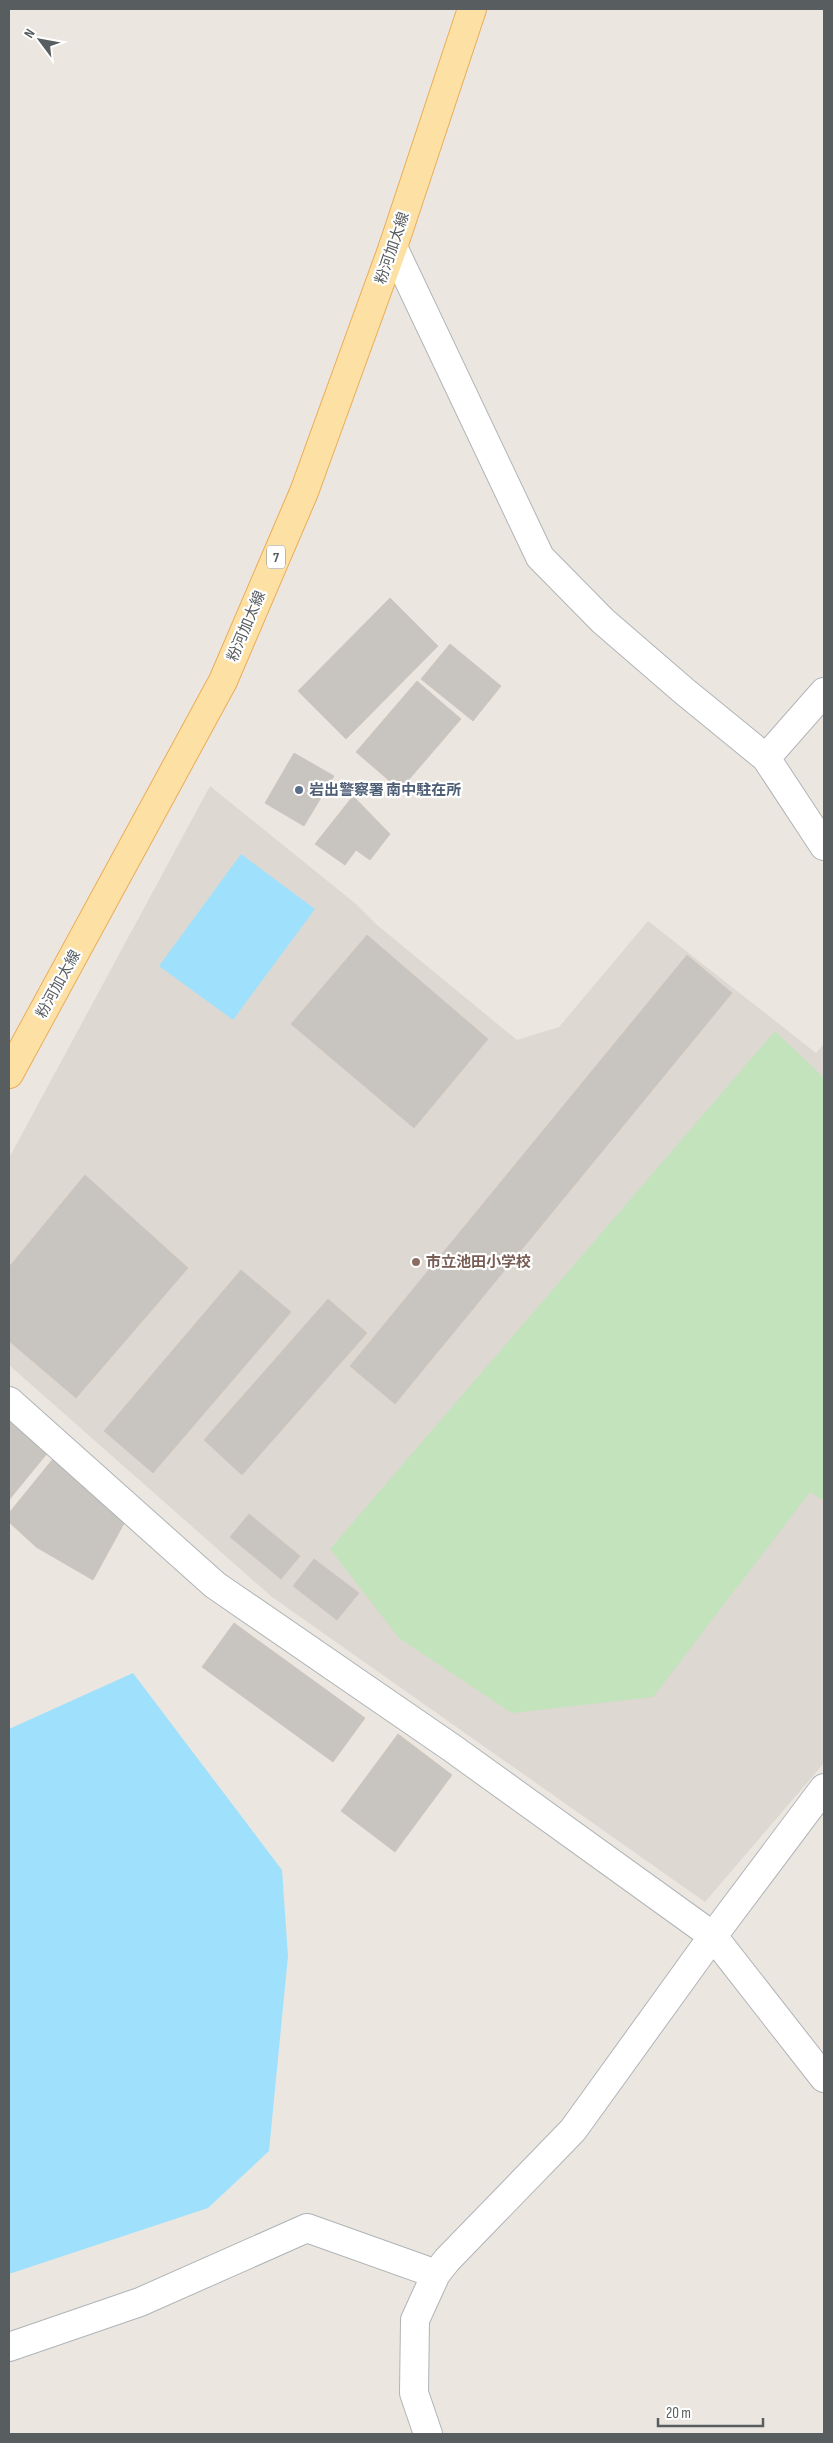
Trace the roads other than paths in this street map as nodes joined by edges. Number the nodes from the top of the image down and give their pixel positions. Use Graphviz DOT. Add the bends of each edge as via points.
graph roads {
  1 [pos="472,9"];
  2 [pos="393,247"];
  3 [pos="824,692"];
  4 [pos="766,758"];
  5 [pos="824,846"];
  6 [pos="9,1074"];
  7 [pos="9,1401"];
  8 [pos="824,1788"];
  9 [pos="713,1936"];
  10 [pos="824,2078"];
  11 [pos="436,2274"];
  12 [pos="9,2347"];
  13 [pos="428,2434"];
  1 -- 2 [label="main road, 粉河加太線 / 7"];
  2 -- 4 [label="street" via="540,557 603,621"];
  2 -- 6 [label="main road, 粉河加太線 / 7" via="304,492 223,681"];
  3 -- 4 [label="street"];
  4 -- 5 [label="street"];
  7 -- 9 [label="street" via="215,1585 452,1748"];
  8 -- 9 [label="street"];
  9 -- 10 [label="street"];
  9 -- 11 [label="street" via="573,2130"];
  11 -- 12 [label="street" via="307,2228 140,2302"];
  11 -- 13 [label="street" via="415,2320 414,2393"];
}
